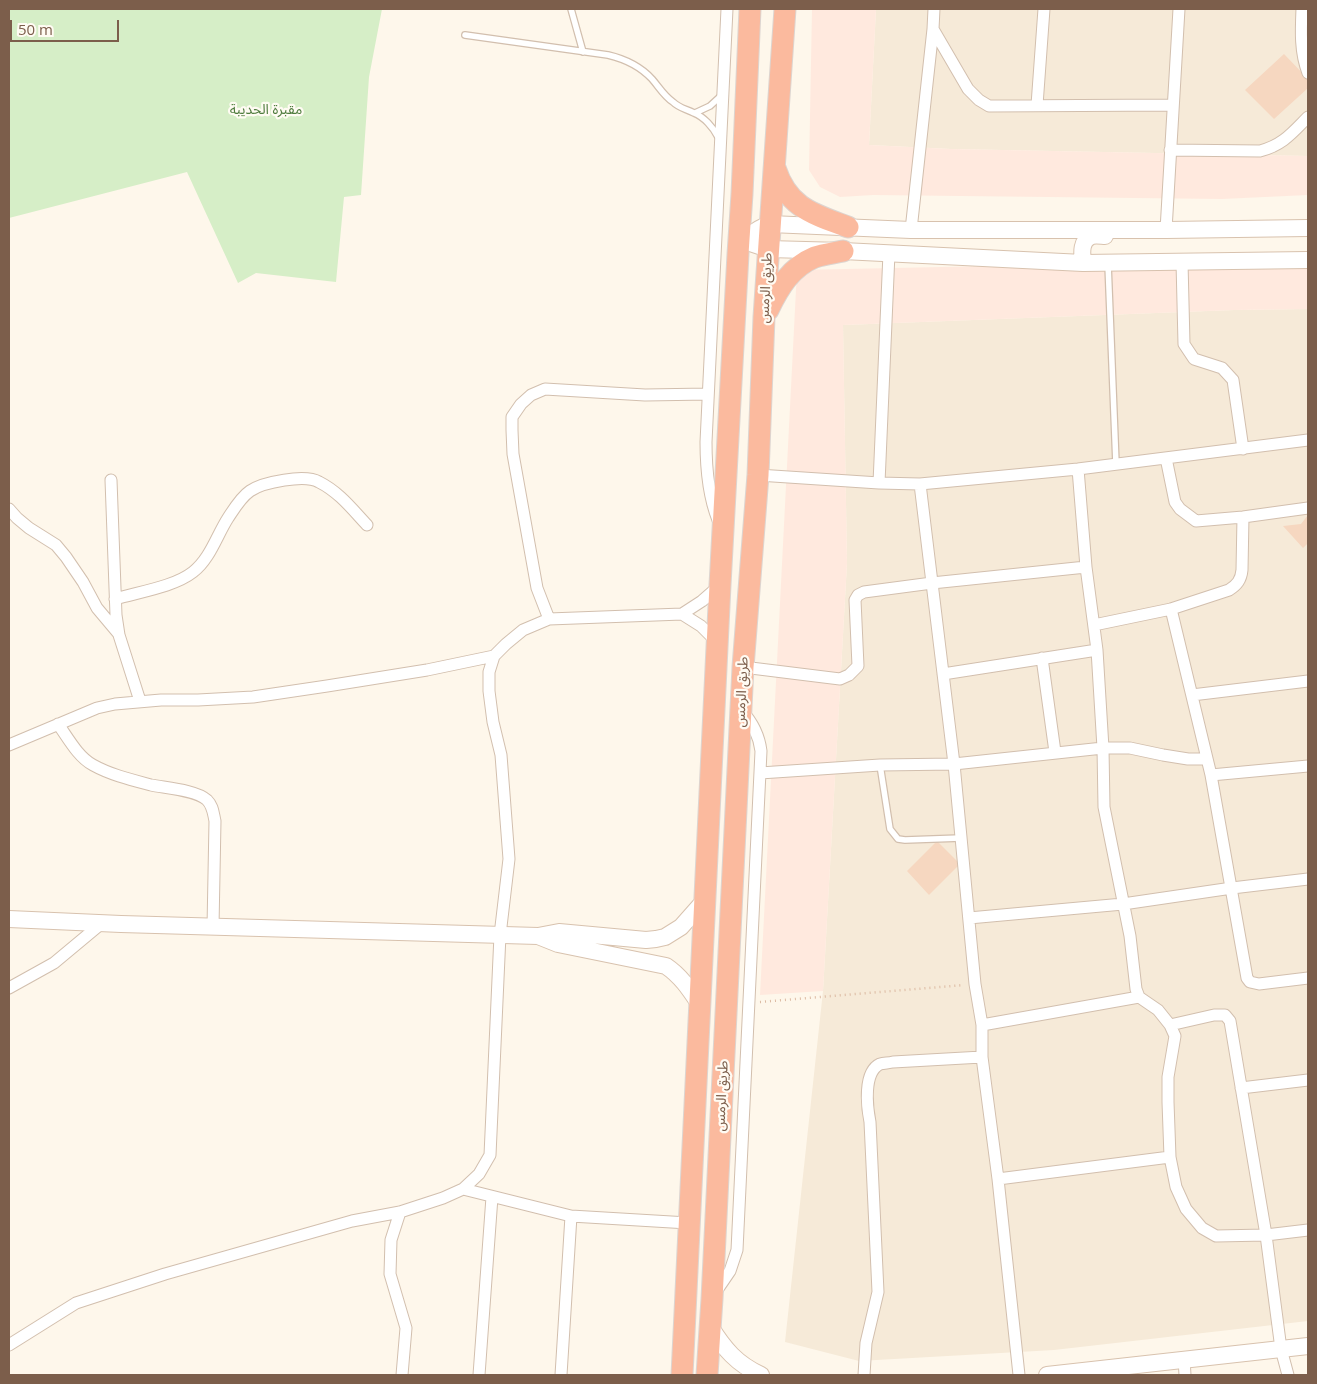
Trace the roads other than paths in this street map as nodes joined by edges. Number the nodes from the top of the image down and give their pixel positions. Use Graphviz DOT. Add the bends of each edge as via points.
graph roads {
  1 [pos="571,9"];
  2 [pos="727,9"];
  3 [pos="750,9"];
  4 [pos="785,9"];
  5 [pos="934,9"];
  6 [pos="1044,9"];
  7 [pos="1179,9"];
  8 [pos="1302,9"];
  9 [pos="933,29"];
  10 [pos="465,35"];
  11 [pos="583,52"];
  12 [pos="1308,73"];
  13 [pos="723,94"];
  14 [pos="1037,105"];
  15 [pos="1173,105"];
  16 [pos="694,113"];
  17 [pos="1308,117"];
  18 [pos="720,141"];
  19 [pos="1170,150"];
  20 [pos="774,164"];
  21 [pos="770,224"];
  22 [pos="848,227"];
  23 [pos="1308,228"];
  24 [pos="911,230"];
  25 [pos="1166,230"];
  26 [pos="741,241"];
  27 [pos="768,249"];
  28 [pos="843,251"];
  29 [pos="888,253"];
  30 [pos="1308,260"];
  31 [pos="1182,262"];
  32 [pos="1083,263"];
  33 [pos="1108,264"];
  34 [pos="764,317"];
  35 [pos="708,394"];
  36 [pos="1308,440"];
  37 [pos="1243,449"];
  38 [pos="1166,458"];
  39 [pos="1116,464"];
  40 [pos="1078,469"];
  41 [pos="758,474"];
  42 [pos="110,480"];
  43 [pos="879,483"];
  44 [pos="920,484"];
  45 [pos="1308,508"];
  46 [pos="9,509"];
  47 [pos="1243,517"];
  48 [pos="367,525"];
  49 [pos="723,534"];
  50 [pos="1086,567"];
  51 [pos="932,583"];
  52 [pos="720,585"];
  53 [pos="115,598"];
  54 [pos="1171,609"];
  55 [pos="682,614"];
  56 [pos="549,619"];
  57 [pos="1094,625"];
  58 [pos="119,635"];
  59 [pos="717,642"];
  60 [pos="1097,650"];
  61 [pos="494,656"];
  62 [pos="1042,658"];
  63 [pos="743,667"];
  64 [pos="943,674"];
  65 [pos="1308,681"];
  66 [pos="1192,695"];
  67 [pos="140,701"];
  68 [pos="741,709"];
  69 [pos="58,724"];
  70 [pos="9,745"];
  71 [pos="1103,748"];
  72 [pos="1055,752"];
  73 [pos="1207,759"];
  74 [pos="954,764"];
  75 [pos="880,765"];
  76 [pos="1308,766"];
  77 [pos="760,773"];
  78 [pos="1211,775"];
  79 [pos="961,838"];
  80 [pos="1308,880"];
  81 [pos="1232,888"];
  82 [pos="704,901"];
  83 [pos="1123,904"];
  84 [pos="969,918"];
  85 [pos="9,919"];
  86 [pos="102,924"];
  87 [pos="213,927"];
  88 [pos="500,935"];
  89 [pos="538,936"];
  90 [pos="1308,978"];
  91 [pos="9,988"];
  92 [pos="1139,998"];
  93 [pos="700,1005"];
  94 [pos="982,1024"];
  95 [pos="1170,1025"];
  96 [pos="982,1057"];
  97 [pos="1308,1080"];
  98 [pos="1241,1088"];
  99 [pos="1170,1158"];
  100 [pos="998,1179"];
  101 [pos="463,1189"];
  102 [pos="492,1198"];
  103 [pos="400,1212"];
  104 [pos="571,1216"];
  105 [pos="688,1223"];
  106 [pos="1308,1230"];
  107 [pos="1266,1235"];
  108 [pos="712,1299"];
  109 [pos="710,1326"];
  110 [pos="9,1346"];
  111 [pos="1308,1346"];
  112 [pos="1281,1349"];
  113 [pos="1185,1367"];
  114 [pos="402,1375"];
  115 [pos="479,1375"];
  116 [pos="561,1375"];
  117 [pos="682,1375"];
  118 [pos="707,1375"];
  119 [pos="761,1375"];
  120 [pos="864,1375"];
  121 [pos="1019,1375"];
  122 [pos="1047,1375"];
  123 [pos="1288,1375"];
  1 -- 11 [label="lane"];
  2 -- 13 [label="street"];
  3 -- 26 [label="highway, طريق الرمس"];
  4 -- 20 [label="highway, طريق الرمس"];
  5 -- 9 [label="street"];
  6 -- 14 [label="street"];
  7 -- 15 [label="street"];
  8 -- 12 [label="street" via="1301,40"];
  9 -- 14 [label="street" via="968,89 979,100 989,106"];
  9 -- 24 [label="street"];
  10 -- 11 [label="lane"];
  11 -- 16 [label="lane" via="608,55 632,63 643,70 667,98"];
  13 -- 16 [label="lane" via="710,106"];
  13 -- 18 [label="street"];
  14 -- 15 [label="street"];
  15 -- 19 [label="street"];
  16 -- 18 [label="lane" via="710,125"];
  17 -- 19 [label="street" via="1280,143 1260,151"];
  18 -- 35 [label="street"];
  19 -- 25 [label="street"];
  20 -- 21 [label="highway, طريق الرمس"];
  20 -- 22 [label="highway" via="783,186 798,204 818,217"];
  21 -- 22 [label="main road"];
  21 -- 26 [label="main road"];
  21 -- 27 [label="highway, طريق الرمس"];
  22 -- 24 [label="main road"];
  23 -- 25 [label="main road"];
  24 -- 25 [label="main road"];
  25 -- 32 [label="main road" via="1151,237 1092,236 1083,244"];
  26 -- 27 [label="main road"];
  26 -- 49 [label="highway, طريق الرمس"];
  27 -- 28 [label="main road"];
  27 -- 34 [label="highway, طريق الرمس"];
  28 -- 29 [label="main road"];
  28 -- 34 [label="highway" via="817,257 793,271 783,282"];
  29 -- 32 [label="main road"];
  29 -- 43 [label="street"];
  30 -- 31 [label="main road"];
  31 -- 33 [label="main road"];
  31 -- 37 [label="street" via="1184,344 1194,359 1222,368 1233,380"];
  32 -- 33 [label="main road"];
  33 -- 39 [label="lane"];
  34 -- 41 [label="highway, طريق الرمس"];
  35 -- 49 [label="street" via="708,478"];
  35 -- 56 [label="street" via="645,395 545,389 520,404 512,416 513,454 537,588"];
  36 -- 37 [label="street"];
  37 -- 38 [label="street"];
  38 -- 39 [label="street"];
  38 -- 47 [label="street" via="1175,502 1188,516 1196,521"];
  39 -- 40 [label="street"];
  40 -- 44 [label="street"];
  40 -- 50 [label="street"];
  41 -- 43 [label="street"];
  41 -- 63 [label="highway, طريق الرمس"];
  42 -- 53 [label="street"];
  43 -- 44 [label="street"];
  44 -- 51 [label="street"];
  45 -- 47 [label="street"];
  46 -- 58 [label="street" via="29,528 56,545"];
  47 -- 54 [label="street" via="1242,570 1236,586"];
  48 -- 53 [label="street" via="337,493 318,481 307,478 263,486 241,500 195,571 175,582"];
  49 -- 52 [label="highway, طريق الرمس"];
  50 -- 51 [label="street"];
  50 -- 57 [label="street"];
  51 -- 63 [label="street" via="858,595 855,600 858,666 850,675 840,679"];
  51 -- 64 [label="street"];
  52 -- 55 [label="street" via="702,602"];
  52 -- 59 [label="highway, طريق الرمس"];
  53 -- 58 [label="street"];
  54 -- 57 [label="street"];
  54 -- 66 [label="street"];
  55 -- 56 [label="street"];
  55 -- 59 [label="street"];
  56 -- 61 [label="street" via="523,630"];
  57 -- 60 [label="street"];
  58 -- 67 [label="street"];
  59 -- 82 [label="highway, طريق الرمس"];
  60 -- 62 [label="street"];
  60 -- 71 [label="street"];
  61 -- 67 [label="street" via="427,670 252,697"];
  61 -- 88 [label="street" via="489,672 489,691 501,755 509,858"];
  62 -- 64 [label="street"];
  62 -- 72 [label="street"];
  63 -- 68 [label="highway, طريق الرمس"];
  64 -- 74 [label="street"];
  65 -- 66 [label="street"];
  66 -- 73 [label="street"];
  67 -- 69 [label="street" via="97,708"];
  68 -- 77 [label="street" via="760,738"];
  68 -- 108 [label="highway, طريق الرمس"];
  69 -- 70 [label="street"];
  69 -- 87 [label="street" via="91,764 151,785 194,794 205,798 213,807"];
  71 -- 72 [label="street"];
  71 -- 73 [label="street" via="1130,748 1163,756"];
  71 -- 83 [label="street" via="1104,806"];
  72 -- 74 [label="street"];
  73 -- 78 [label="street"];
  74 -- 75 [label="street"];
  74 -- 79 [label="street"];
  75 -- 77 [label="street"];
  75 -- 79 [label="lane" via="890,829 898,839"];
  76 -- 78 [label="street"];
  77 -- 108 [label="street" via="737,1250 730,1271"];
  78 -- 81 [label="street"];
  79 -- 84 [label="street"];
  80 -- 81 [label="street"];
  81 -- 83 [label="street"];
  81 -- 90 [label="street" via="1244,968 1250,982 1259,984"];
  82 -- 89 [label="main road" via="681,927 656,939 559,932"];
  82 -- 93 [label="highway, طريق الرمس"];
  83 -- 84 [label="street"];
  83 -- 92 [label="street"];
  84 -- 94 [label="street"];
  85 -- 86 [label="main road"];
  86 -- 87 [label="main road"];
  86 -- 91 [label="street" via="54,963"];
  87 -- 88 [label="main road"];
  88 -- 89 [label="main road"];
  88 -- 101 [label="street" via="490,1155 480,1174"];
  89 -- 93 [label="main road" via="558,944 666,966 681,979"];
  92 -- 94 [label="street"];
  92 -- 95 [label="street" via="1158,1010"];
  93 -- 105 [label="highway, طريق الرمس"];
  94 -- 96 [label="street"];
  95 -- 98 [label="street" via="1225,1015 1230,1021"];
  95 -- 99 [label="street" via="1175,1036 1168,1077"];
  96 -- 100 [label="street"];
  96 -- 120 [label="street" via="893,1062 880,1064 872,1072 867,1105 878,1292 866,1342"];
  97 -- 98 [label="street"];
  98 -- 107 [label="street"];
  99 -- 100 [label="street"];
  99 -- 107 [label="street" via="1176,1187 1186,1209 1202,1228 1216,1236"];
  100 -- 121 [label="street"];
  101 -- 102 [label="street"];
  101 -- 103 [label="street"];
  102 -- 104 [label="street"];
  102 -- 115 [label="street"];
  103 -- 110 [label="street" via="352,1222 165,1274 76,1303"];
  103 -- 114 [label="street" via="392,1240 390,1274 406,1328"];
  104 -- 105 [label="street"];
  104 -- 116 [label="street"];
  105 -- 117 [label="highway, طريق الرمس"];
  106 -- 107 [label="street"];
  107 -- 112 [label="street"];
  108 -- 109 [label="highway, طريق الرمس"];
  109 -- 118 [label="highway, طريق الرمس"];
  109 -- 119 [label="main road" via="734,1359"];
  111 -- 112 [label="main road"];
  112 -- 113 [label="main road"];
  112 -- 123 [label="street"];
  113 -- 122 [label="main road"];
}
